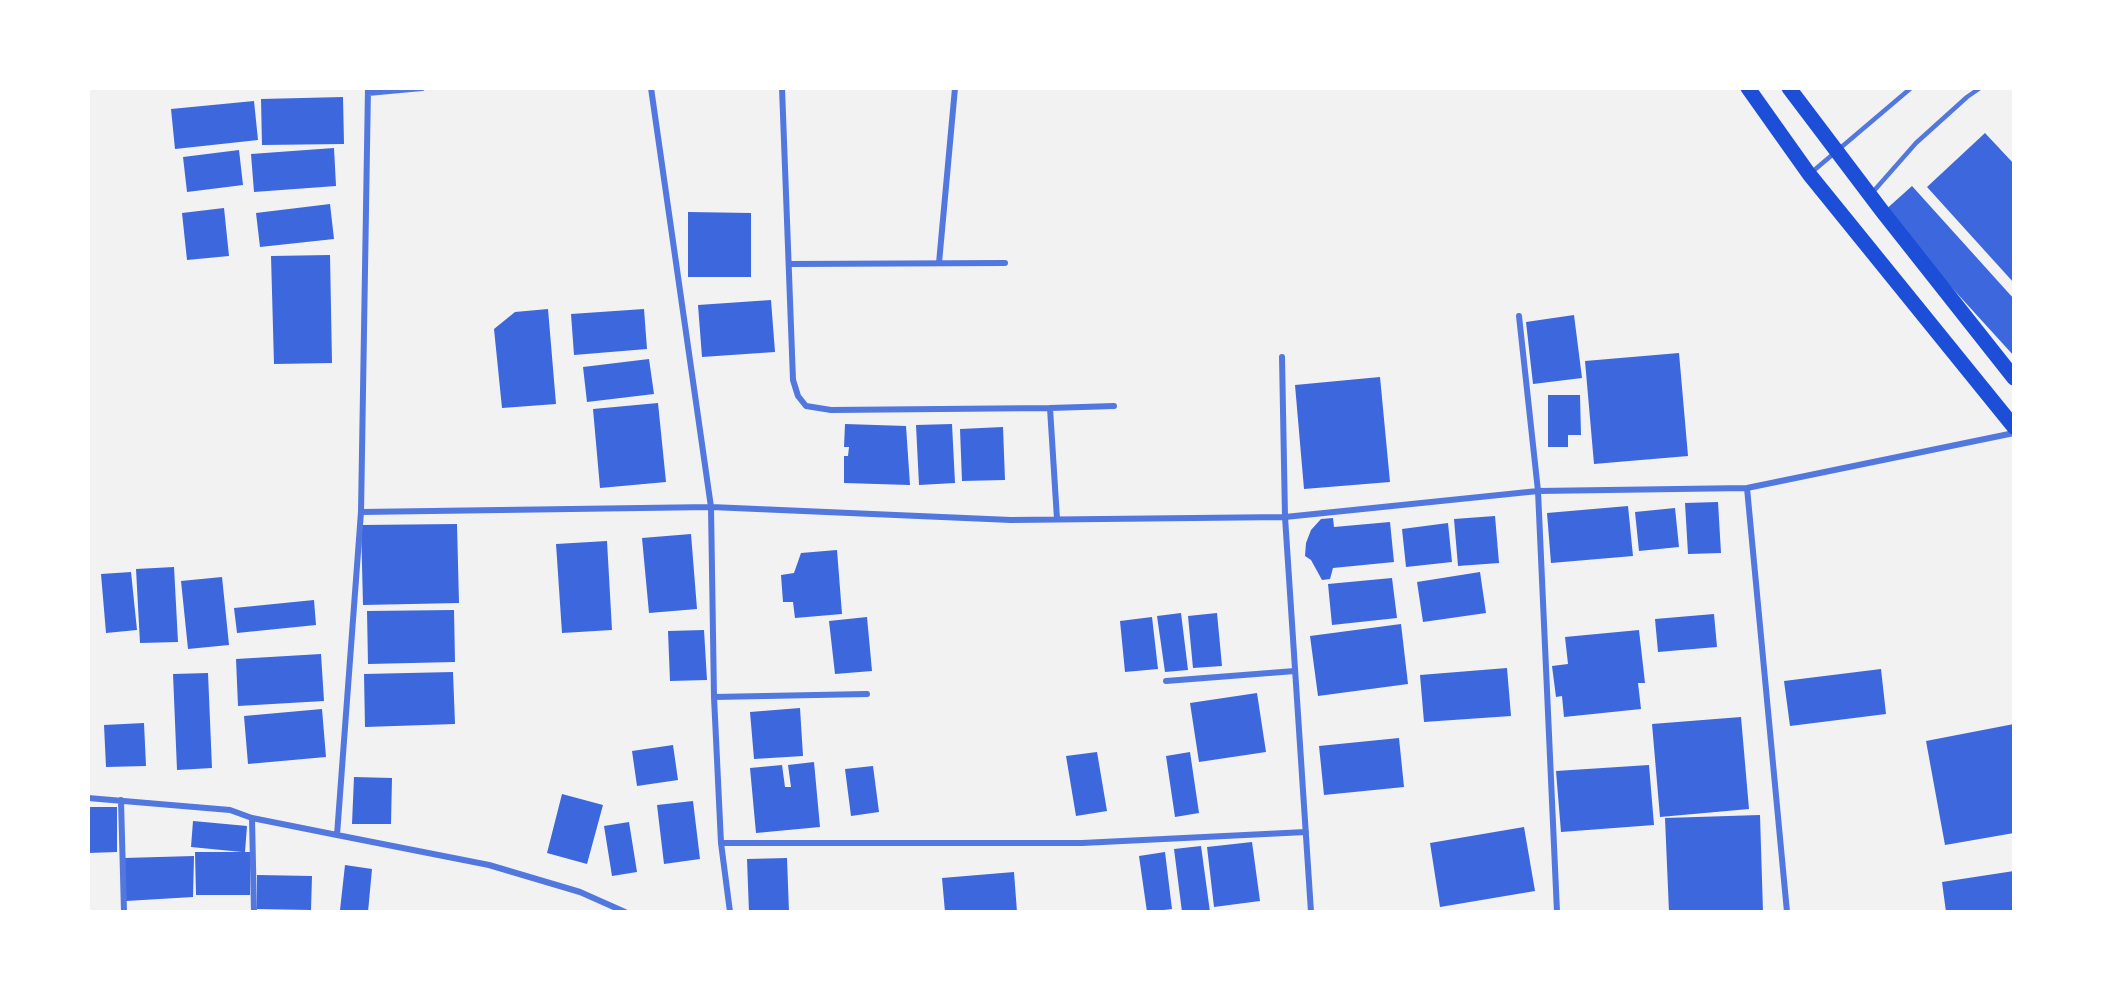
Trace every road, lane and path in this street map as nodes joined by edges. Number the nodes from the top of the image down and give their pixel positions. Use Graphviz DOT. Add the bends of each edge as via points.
graph roads {
  1 [pos="422,88"];
  2 [pos="651,88"];
  3 [pos="782,88"];
  4 [pos="955,88"];
  5 [pos="1748,88"];
  6 [pos="1789,88"];
  7 [pos="1911,88"];
  8 [pos="1980,88"];
  9 [pos="368,91"];
  10 [pos="1836,151"];
  11 [pos="1809,174"];
  12 [pos="1870,195"];
  13 [pos="1005,262"];
  14 [pos="939,263"];
  15 [pos="789,264"];
  16 [pos="1519,316"];
  17 [pos="1282,357"];
  18 [pos="2013,378"];
  19 [pos="1114,406"];
  20 [pos="1050,408"];
  21 [pos="2013,427"];
  22 [pos="2013,433"];
  23 [pos="1747,488"];
  24 [pos="1538,491"];
  25 [pos="711,507"];
  26 [pos="361,512"];
  27 [pos="1285,517"];
  28 [pos="1057,519"];
  29 [pos="1295,671"];
  30 [pos="1166,681"];
  31 [pos="867,694"];
  32 [pos="714,697"];
  33 [pos="88,798"];
  34 [pos="121,800"];
  35 [pos="252,818"];
  36 [pos="1306,832"];
  37 [pos="337,835"];
  38 [pos="721,843"];
  39 [pos="124,912"];
  40 [pos="254,912"];
  41 [pos="626,912"];
  42 [pos="730,912"];
  43 [pos="1311,912"];
  44 [pos="1557,912"];
  45 [pos="1787,912"];
  1 -- 9 [label="street"];
  2 -- 25 [label="street"];
  3 -- 15 [label="street"];
  4 -- 14 [label="street"];
  5 -- 11 [label="main road"];
  6 -- 10 [label="main road"];
  7 -- 10 [label="lane"];
  8 -- 12 [label="lane" via="1916,143"];
  9 -- 26 [label="street"];
  10 -- 11 [label="lane"];
  10 -- 12 [label="main road"];
  11 -- 21 [label="main road"];
  12 -- 18 [label="main road"];
  13 -- 14 [label="street"];
  14 -- 15 [label="street"];
  15 -- 20 [label="street" via="793,380 806,406 831,410"];
  16 -- 24 [label="street"];
  17 -- 27 [label="street"];
  19 -- 20 [label="street"];
  20 -- 28 [label="street"];
  22 -- 23 [label="street"];
  23 -- 24 [label="street"];
  23 -- 45 [label="street"];
  24 -- 27 [label="street"];
  24 -- 44 [label="street"];
  25 -- 26 [label="street"];
  25 -- 28 [label="street"];
  25 -- 32 [label="street"];
  26 -- 37 [label="street"];
  27 -- 28 [label="street"];
  27 -- 29 [label="street"];
  29 -- 30 [label="street"];
  29 -- 36 [label="street"];
  31 -- 32 [label="street"];
  32 -- 38 [label="street"];
  33 -- 34 [label="street"];
  34 -- 35 [label="street" via="230,810"];
  34 -- 39 [label="street"];
  35 -- 37 [label="street"];
  35 -- 40 [label="street"];
  36 -- 38 [label="street" via="1082,843"];
  36 -- 43 [label="street"];
  37 -- 41 [label="street" via="489,865 580,892"];
  38 -- 42 [label="street"];
}
